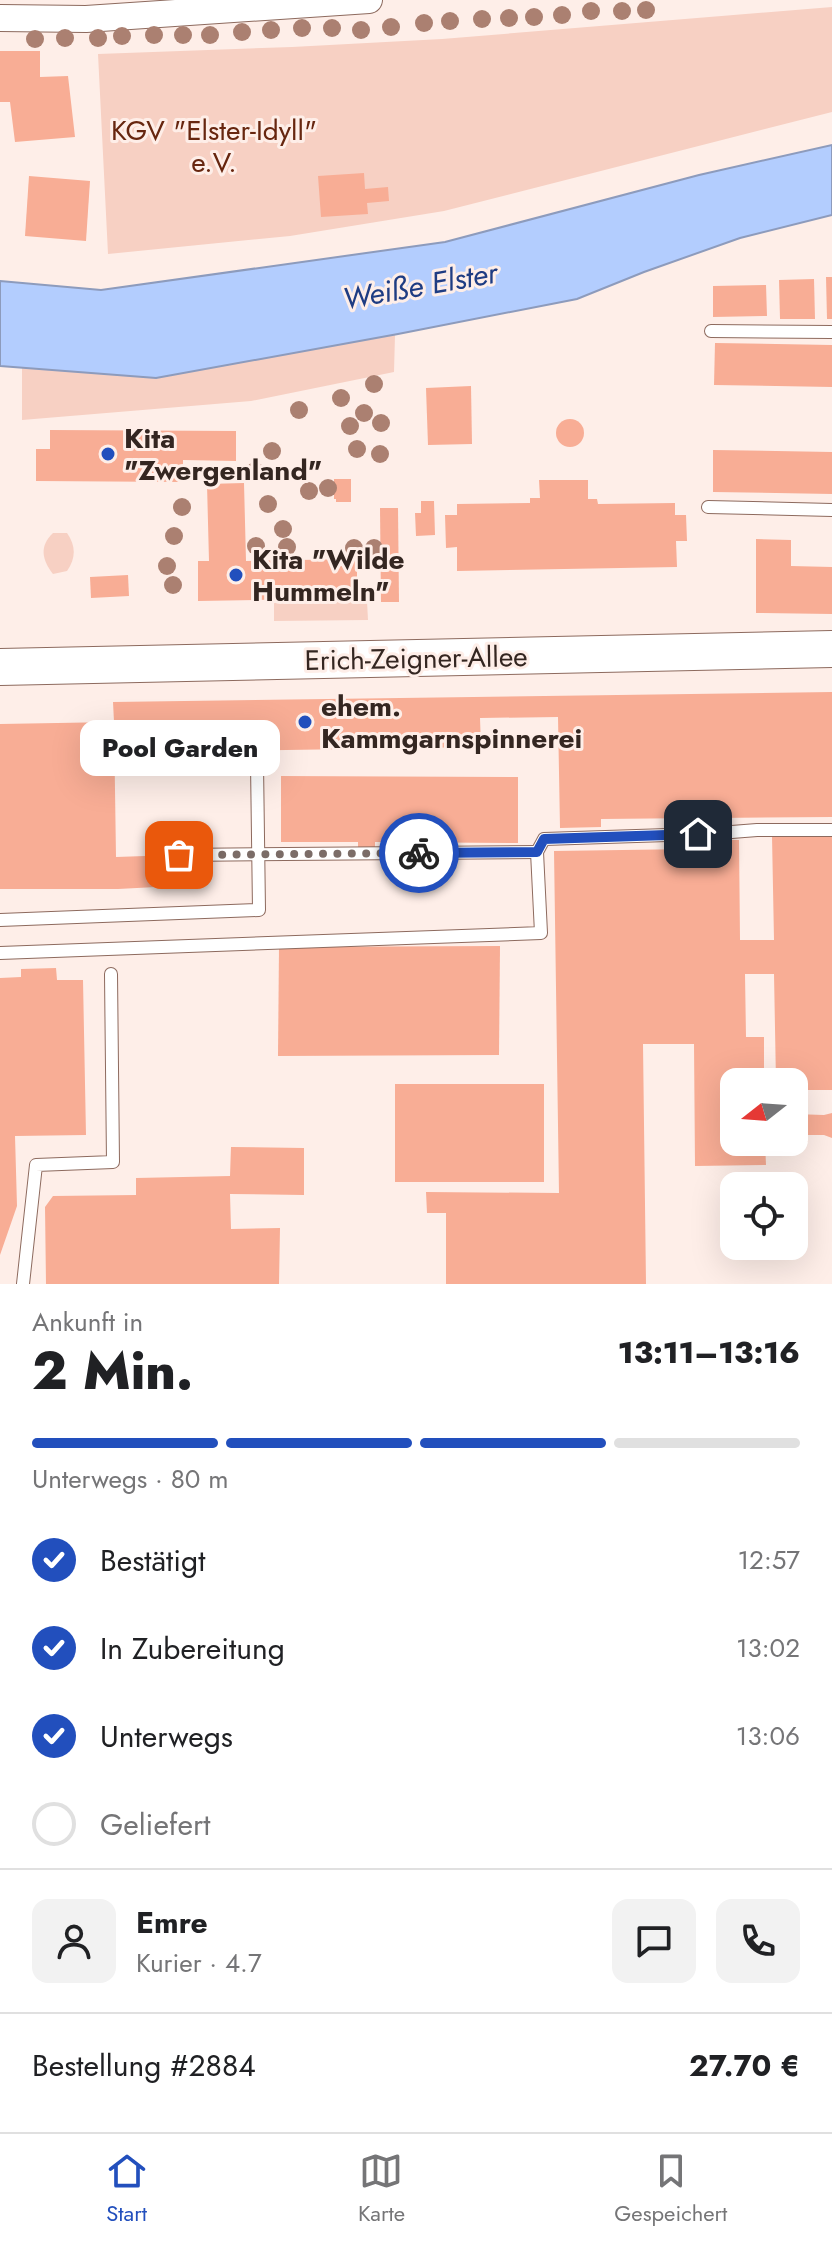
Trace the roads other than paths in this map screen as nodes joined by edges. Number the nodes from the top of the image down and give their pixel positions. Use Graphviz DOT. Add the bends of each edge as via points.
graph roads {
  1 [pos="369,0"];
  2 [pos="0,18"];
  3 [pos="711,331"];
  4 [pos="832,332"];
  5 [pos="708,507"];
  6 [pos="832,510"];
  7 [pos="832,649"];
  8 [pos="0,667"];
  9 [pos="257,764"];
  10 [pos="832,830"];
  11 [pos="719,833"];
  12 [pos="698,834"];
  13 [pos="537,852"];
  14 [pos="179,855"];
  15 [pos="257,855"];
  16 [pos="0,920"];
  17 [pos="0,953"];
  18 [pos="111,974"];
  19 [pos="23,1284"];
  1 -- 2 [label="street" via="86,19"];
  3 -- 4 [label="lane"];
  5 -- 6 [label="lane"];
  7 -- 8 [label="street, Erich-Zeigner-Allee"];
  9 -- 15 [label="lane"];
  10 -- 11 [label="lane"];
  12 -- 13 [label="lane" via="544,839"];
  13 -- 15 [label="lane"];
  13 -- 17 [label="lane" via="541,933"];
  14 -- 15 [label="lane"];
  15 -- 16 [label="lane" via="259,910"];
  18 -- 19 [label="lane" via="113,1162 36,1165"];
}
